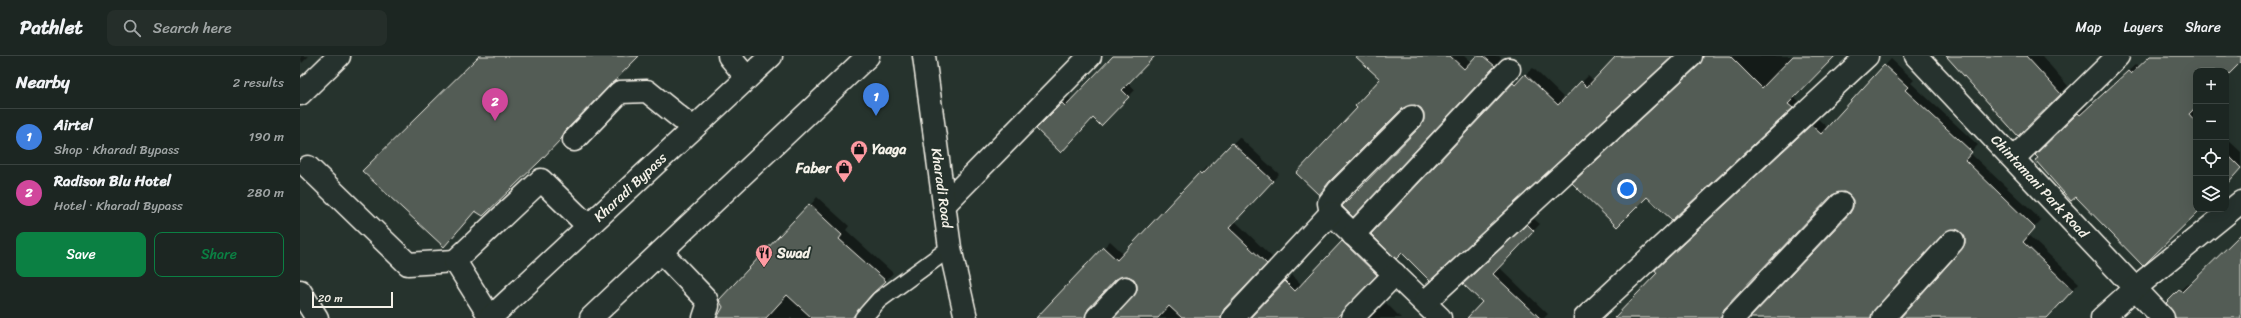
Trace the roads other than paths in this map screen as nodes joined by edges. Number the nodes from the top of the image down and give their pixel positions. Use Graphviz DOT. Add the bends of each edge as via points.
graph roads {
  1 [pos="339,56"];
  2 [pos="729,56"];
  3 [pos="771,56"];
  4 [pos="868,56"];
  5 [pos="924,56"];
  6 [pos="1090,56"];
  7 [pos="1691,56"];
  8 [pos="1867,56"];
  9 [pos="1916,56"];
  10 [pos="2118,56"];
  11 [pos="1509,70"];
  12 [pos="747,78"];
  13 [pos="300,94"];
  14 [pos="1412,117"];
  15 [pos="693,128"];
  16 [pos="574,140"];
  17 [pos="2014,158"];
  18 [pos="308,167"];
  19 [pos="2241,202"];
  20 [pos="945,204"];
  21 [pos="1841,204"];
  22 [pos="1331,214"];
  23 [pos="588,226"];
  24 [pos="1353,235"];
  25 [pos="1953,241"];
  26 [pos="950,248"];
  27 [pos="661,252"];
  28 [pos="456,261"];
  29 [pos="1395,274"];
  30 [pos="1126,288"];
  31 [pos="2136,288"];
  32 [pos="300,291"];
  33 [pos="1425,302"];
  34 [pos="317,318"];
  35 [pos="490,318"];
  36 [pos="591,318"];
  37 [pos="704,318"];
  38 [pos="863,318"];
  39 [pos="966,318"];
  40 [pos="1097,318"];
  41 [pos="1233,318"];
  42 [pos="1352,318"];
  43 [pos="1440,318"];
  44 [pos="1585,318"];
  45 [pos="1733,318"];
  46 [pos="1883,318"];
  47 [pos="2102,318"];
  48 [pos="2163,318"];
  1 -- 13 [label="main road"];
  2 -- 12 [label="main road"];
  3 -- 12 [label="main road, Kharadi Bypass"];
  4 -- 27 [label="main road"];
  5 -- 20 [label="main road, Kharadi Road"];
  6 -- 20 [label="main road"];
  7 -- 33 [label="main road"];
  8 -- 44 [label="main road"];
  9 -- 17 [label="main road, Chintamani Park Road"];
  10 -- 17 [label="main road"];
  11 -- 24 [label="main road"];
  12 -- 15 [label="main road, Kharadi Bypass"];
  14 -- 22 [label="main road" via="1338,191 1329,203"];
  15 -- 16 [label="main road" via="647,91 620,92"];
  15 -- 23 [label="main road, Kharadi Bypass"];
  17 -- 31 [label="main road, Chintamani Park Road"];
  18 -- 28 [label="main road" via="408,264"];
  19 -- 31 [label="main road"];
  20 -- 26 [label="main road, Kharadi Road"];
  21 -- 45 [label="main road"];
  22 -- 24 [label="main road"];
  22 -- 41 [label="main road"];
  23 -- 28 [label="main road" via="541,180"];
  23 -- 35 [label="main road, Kharadi Bypass"];
  24 -- 29 [label="main road"];
  25 -- 46 [label="main road"];
  26 -- 38 [label="lane" via="879,300"];
  26 -- 39 [label="main road, Kharadi Road"];
  27 -- 36 [label="main road"];
  27 -- 37 [label="main road" via="706,298 708,306"];
  28 -- 35 [label="main road"];
  29 -- 33 [label="main road"];
  29 -- 42 [label="main road"];
  30 -- 40 [label="main road"];
  31 -- 47 [label="main road"];
  31 -- 48 [label="main road, Chintamani Park Road"];
  32 -- 34 [label="main road"];
  33 -- 43 [label="main road"];
}
